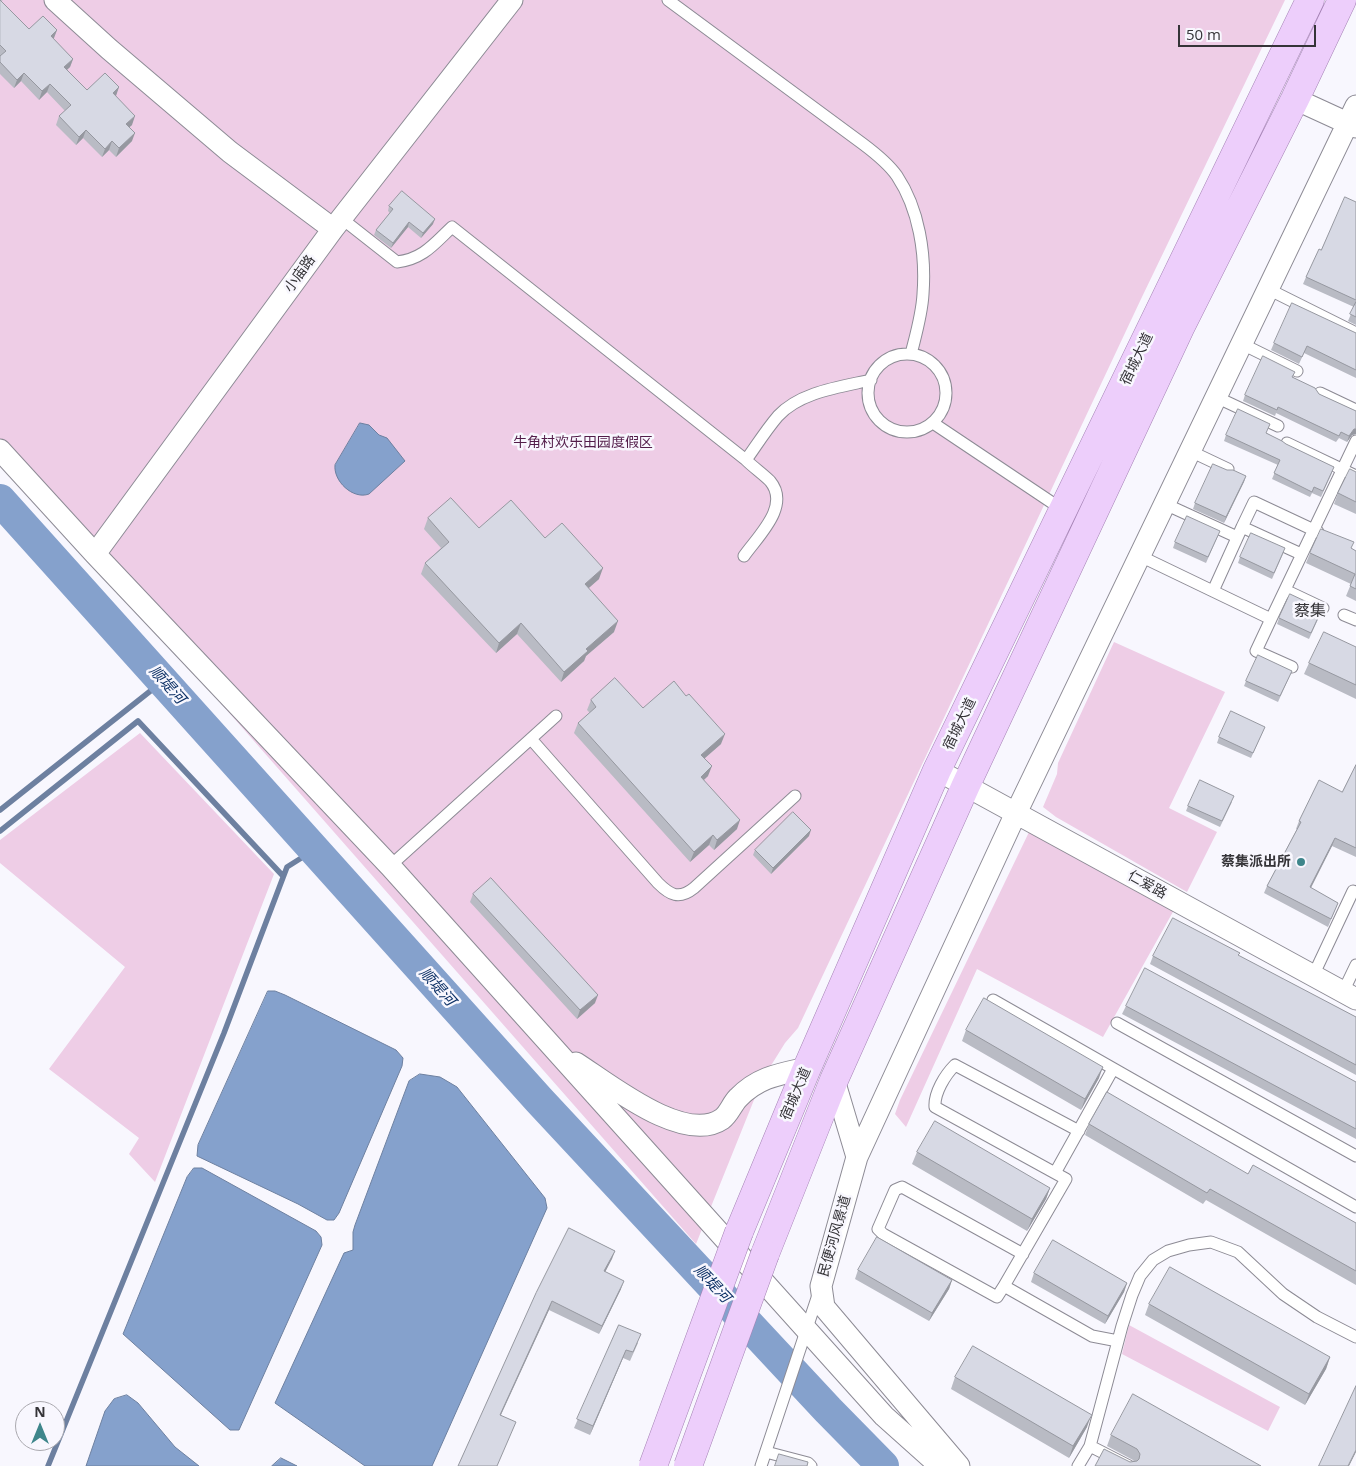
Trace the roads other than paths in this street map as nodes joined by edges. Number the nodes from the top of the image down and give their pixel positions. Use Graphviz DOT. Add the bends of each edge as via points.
graph roads {
  1 [pos="56,0"];
  2 [pos="512,0"];
  3 [pos="668,0"];
  4 [pos="1310,0"];
  5 [pos="1342,0"];
  6 [pos="1295,99"];
  7 [pos="1353,119"];
  8 [pos="337,224"];
  9 [pos="1268,290"];
  10 [pos="1356,333"];
  11 [pos="1242,344"];
  12 [pos="911,354"];
  13 [pos="1297,371"];
  14 [pos="871,380"];
  15 [pos="1320,393"];
  16 [pos="1216,397"];
  17 [pos="1356,410"];
  18 [pos="933,423"];
  19 [pos="1278,426"];
  20 [pos="1356,441"];
  21 [pos="1287,443"];
  22 [pos="0,450"];
  23 [pos="1190,451"];
  24 [pos="746,460"];
  25 [pos="1228,469"];
  26 [pos="1342,469"];
  27 [pos="1356,476"];
  28 [pos="1165,504"];
  29 [pos="1063,510"];
  30 [pos="1313,529"];
  31 [pos="1240,532"];
  32 [pos="1331,537"];
  33 [pos="95,554"];
  34 [pos="1302,554"];
  35 [pos="744,556"];
  36 [pos="1140,556"];
  37 [pos="1285,590"];
  38 [pos="1213,591"];
  39 [pos="1322,608"];
  40 [pos="1344,615"];
  41 [pos="1271,619"];
  42 [pos="1356,620"];
  43 [pos="1292,667"];
  44 [pos="556,716"];
  45 [pos="531,739"];
  46 [pos="937,770"];
  47 [pos="966,785"];
  48 [pos="795,796"];
  49 [pos="1016,813"];
  50 [pos="390,866"];
  51 [pos="1353,891"];
  52 [pos="1356,965"];
  53 [pos="1313,976"];
  54 [pos="1350,996"];
  55 [pos="993,1000"];
  56 [pos="1117,1023"];
  57 [pos="553,1048"];
  58 [pos="807,1068"];
  59 [pos="1113,1070"];
  60 [pos="834,1080"];
  61 [pos="1078,1131"];
  62 [pos="1356,1156"];
  63 [pos="857,1157"];
  64 [pos="1055,1173"];
  65 [pos="1356,1207"];
  66 [pos="1023,1254"];
  67 [pos="821,1286"];
  68 [pos="1004,1286"];
  69 [pos="806,1330"];
  70 [pos="1356,1337"];
  71 [pos="1118,1341"];
  72 [pos="1090,1446"];
  73 [pos="766,1452"];
  74 [pos="653,1466"];
  75 [pos="688,1466"];
  76 [pos="761,1466"];
  77 [pos="811,1466"];
  78 [pos="940,1466"];
  79 [pos="960,1466"];
  80 [pos="1078,1466"];
  81 [pos="1129,1466"];
  1 -- 8 [label="street" via="230,152"];
  2 -- 8 [label="street, 小庙路"];
  3 -- 12 [label="lane" via="883,159 896,174 915,213 924,270 923,295"];
  4 -- 29 [label="main road, 宿城大道"];
  5 -- 6 [label="main road, 宿城大道"];
  6 -- 7 [label="street"];
  6 -- 47 [label="main road, 宿城大道" via="1180,328"];
  7 -- 9 [label="street, 民便河风景道"];
  8 -- 24 [label="lane" via="397,262 410,261 423,253 452,227"];
  8 -- 33 [label="street, 小庙路"];
  9 -- 10 [label="lane"];
  9 -- 11 [label="street, 民便河风景道"];
  11 -- 13 [label="lane"];
  11 -- 16 [label="street, 民便河风景道"];
  12 -- 14 [label="lane" via="886,360"];
  12 -- 18 [label="lane" via="934,365 946,387 946,400"];
  14 -- 18 [label="lane" via="868,392 870,405 885,425 896,431 909,432"];
  14 -- 24 [label="lane" via="815,394 796,403 778,415"];
  15 -- 17 [label="lane"];
  16 -- 19 [label="lane"];
  16 -- 23 [label="street, 民便河风景道"];
  18 -- 29 [label="lane"];
  20 -- 26 [label="lane"];
  21 -- 26 [label="lane"];
  22 -- 33 [label="street"];
  23 -- 25 [label="lane"];
  23 -- 28 [label="street, 民便河风景道"];
  24 -- 35 [label="lane" via="769,481 777,501 774,514"];
  26 -- 27 [label="lane"];
  26 -- 30 [label="lane"];
  28 -- 31 [label="lane"];
  28 -- 36 [label="street, 民便河风景道"];
  29 -- 46 [label="main road, 宿城大道"];
  30 -- 31 [label="lane" via="1254,502"];
  30 -- 32 [label="lane"];
  30 -- 34 [label="lane"];
  31 -- 34 [label="lane"];
  31 -- 38 [label="lane"];
  33 -- 50 [label="street"];
  34 -- 37 [label="lane"];
  36 -- 38 [label="lane"];
  36 -- 49 [label="street, 民便河风景道"];
  37 -- 39 [label="lane"];
  37 -- 41 [label="lane"];
  38 -- 41 [label="lane"];
  40 -- 42 [label="lane"];
  41 -- 43 [label="lane" via="1256,651"];
  44 -- 45 [label="lane"];
  45 -- 48 [label="lane" via="666,892 676,895 686,894"];
  45 -- 50 [label="lane"];
  46 -- 47 [label="street, 仁爱路"];
  46 -- 58 [label="main road, 宿城大道"];
  47 -- 49 [label="street, 仁爱路"];
  47 -- 60 [label="main road, 宿城大道"];
  49 -- 53 [label="street, 仁爱路"];
  49 -- 63 [label="street, 民便河风景道"];
  50 -- 57 [label="street"];
  51 -- 53 [label="lane"];
  52 -- 54 [label="lane"];
  53 -- 54 [label="street, 仁爱路"];
  55 -- 59 [label="lane"];
  56 -- 62 [label="lane"];
  57 -- 58 [label="street" via="652,1112 692,1126 710,1126 724,1118 738,1098 768,1076"];
  57 -- 69 [label="street"];
  58 -- 74 [label="main road, 宿城大道, bridge" via="738,1232"];
  59 -- 61 [label="lane"];
  59 -- 65 [label="lane"];
  60 -- 63 [label="street"];
  60 -- 75 [label="main road, 宿城大道, bridge" via="765,1254"];
  61 -- 64 [label="lane"];
  61 -- 64 [label="lane" via="955,1065 949,1071 935,1099 935,1107"];
  63 -- 67 [label="street, 民便河风景道"];
  64 -- 66 [label="lane" via="1066,1179"];
  66 -- 68 [label="lane"];
  66 -- 68 [label="lane" via="902,1187 895,1190 878,1229 883,1234 997,1297"];
  67 -- 69 [label="lane"];
  67 -- 79 [label="street, 民便河风景道" via="824,1307"];
  68 -- 71 [label="lane" via="1092,1336"];
  69 -- 73 [label="lane"];
  69 -- 78 [label="street" via="884,1416"];
  70 -- 71 [label="lane" via="1317,1317 1283,1294 1238,1252 1210,1242 1189,1245 1153,1260 1140,1276"];
  71 -- 72 [label="lane"];
  72 -- 80 [label="lane"];
  72 -- 81 [label="lane"];
  73 -- 76 [label="lane"];
  73 -- 77 [label="lane"];
}
